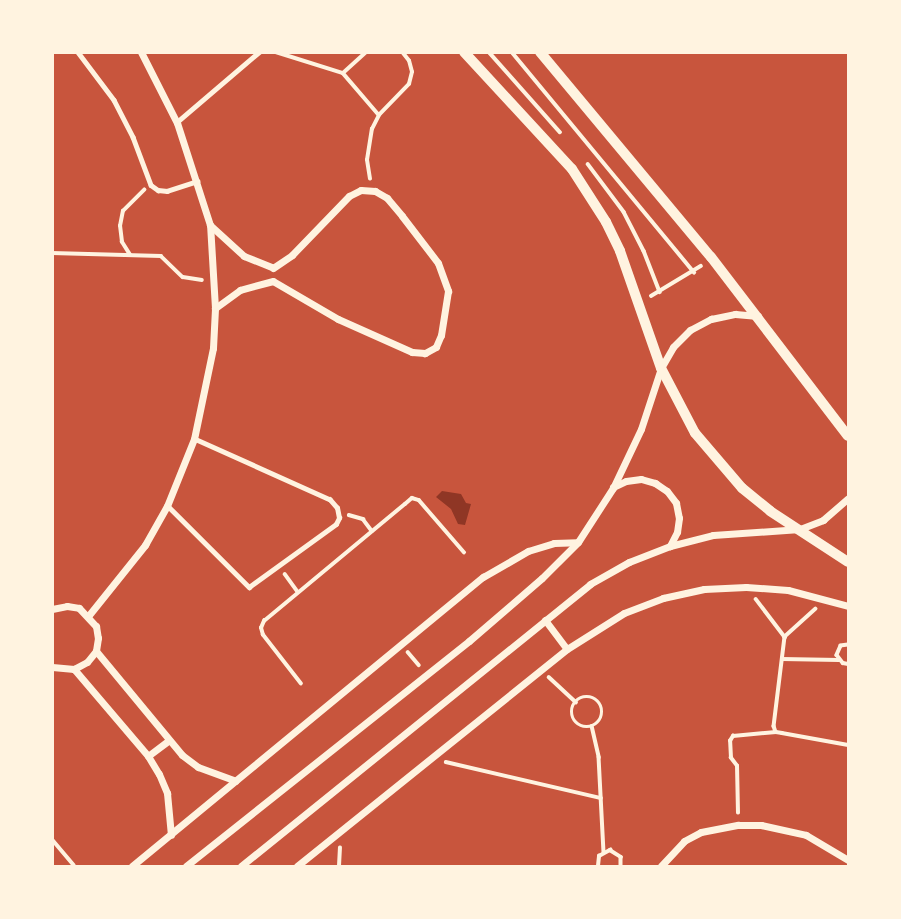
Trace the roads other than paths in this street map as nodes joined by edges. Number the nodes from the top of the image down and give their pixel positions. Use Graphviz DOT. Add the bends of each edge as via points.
graph roads {
  1 [pos="78,52"];
  2 [pos="141,52"];
  3 [pos="259,52"];
  4 [pos="464,52"];
  5 [pos="540,52"];
  6 [pos="177,123"];
  7 [pos="198,181"];
  8 [pos="210,225"];
  9 [pos="273,268"];
  10 [pos="273,281"];
  11 [pos="215,308"];
  12 [pos="758,316"];
  13 [pos="661,368"];
  14 [pos="849,436"];
  15 [pos="194,439"];
  16 [pos="613,488"];
  17 [pos="849,498"];
  18 [pos="167,506"];
  19 [pos="800,529"];
  20 [pos="578,542"];
  21 [pos="670,546"];
  22 [pos="849,562"];
  23 [pos="849,606"];
  24 [pos="53,608"];
  25 [pos="89,615"];
  26 [pos="545,620"];
  27 [pos="566,649"];
  28 [pos="96,651"];
  29 [pos="52,667"];
  30 [pos="74,669"];
  31 [pos="169,740"];
  32 [pos="148,757"];
  33 [pos="236,781"];
  34 [pos="171,835"];
  35 [pos="849,860"];
  36 [pos="132,866"];
  37 [pos="186,866"];
  38 [pos="241,866"];
  39 [pos="297,866"];
  40 [pos="661,866"];
  1 -- 7 [label="lane" via="114,100 151,185 167,191"];
  2 -- 6 [label="street"];
  3 -- 6 [label="lane"];
  4 -- 13 [label="street" via="572,169 606,222"];
  5 -- 12 [label="street"];
  6 -- 7 [label="street"];
  7 -- 8 [label="street"];
  8 -- 9 [label="street" via="244,256"];
  8 -- 11 [label="street"];
  9 -- 10 [label="street"];
  9 -- 10 [label="street" via="292,255 349,196 361,190 375,191 402,216 445,276 448,291 441,335 436,347 425,353 412,352 338,319"];
  10 -- 11 [label="street" via="240,290"];
  11 -- 15 [label="street" via="206,394"];
  12 -- 13 [label="street" via="735,314 690,330"];
  12 -- 14 [label="street"];
  13 -- 16 [label="street"];
  13 -- 19 [label="street" via="688,423 717,462 770,511"];
  15 -- 18 [label="street"];
  15 -- 18 [label="lane" via="330,500 339,517 336,524 252,586 244,584"];
  16 -- 20 [label="street"];
  16 -- 21 [label="street" via="641,479 667,491 679,518"];
  17 -- 19 [label="street" via="823,520"];
  18 -- 25 [label="street" via="145,545"];
  19 -- 21 [label="street" via="713,535"];
  19 -- 22 [label="street"];
  20 -- 33 [label="street" via="554,542 504,562"];
  20 -- 37 [label="street" via="511,606"];
  21 -- 26 [label="street" via="590,584"];
  23 -- 27 [label="street" via="788,590 704,589 624,612"];
  24 -- 25 [label="street" via="79,608"];
  25 -- 28 [label="street" via="96,626"];
  26 -- 27 [label="street"];
  26 -- 38 [label="street"];
  27 -- 39 [label="street"];
  28 -- 30 [label="street"];
  28 -- 31 [label="street"];
  29 -- 30 [label="street"];
  30 -- 32 [label="street"];
  31 -- 32 [label="street"];
  31 -- 33 [label="street" via="198,767"];
  32 -- 34 [label="street" via="167,793"];
  33 -- 34 [label="street"];
  34 -- 36 [label="street"];
  35 -- 40 [label="street" via="806,835 738,825 701,832 684,841"];
}
